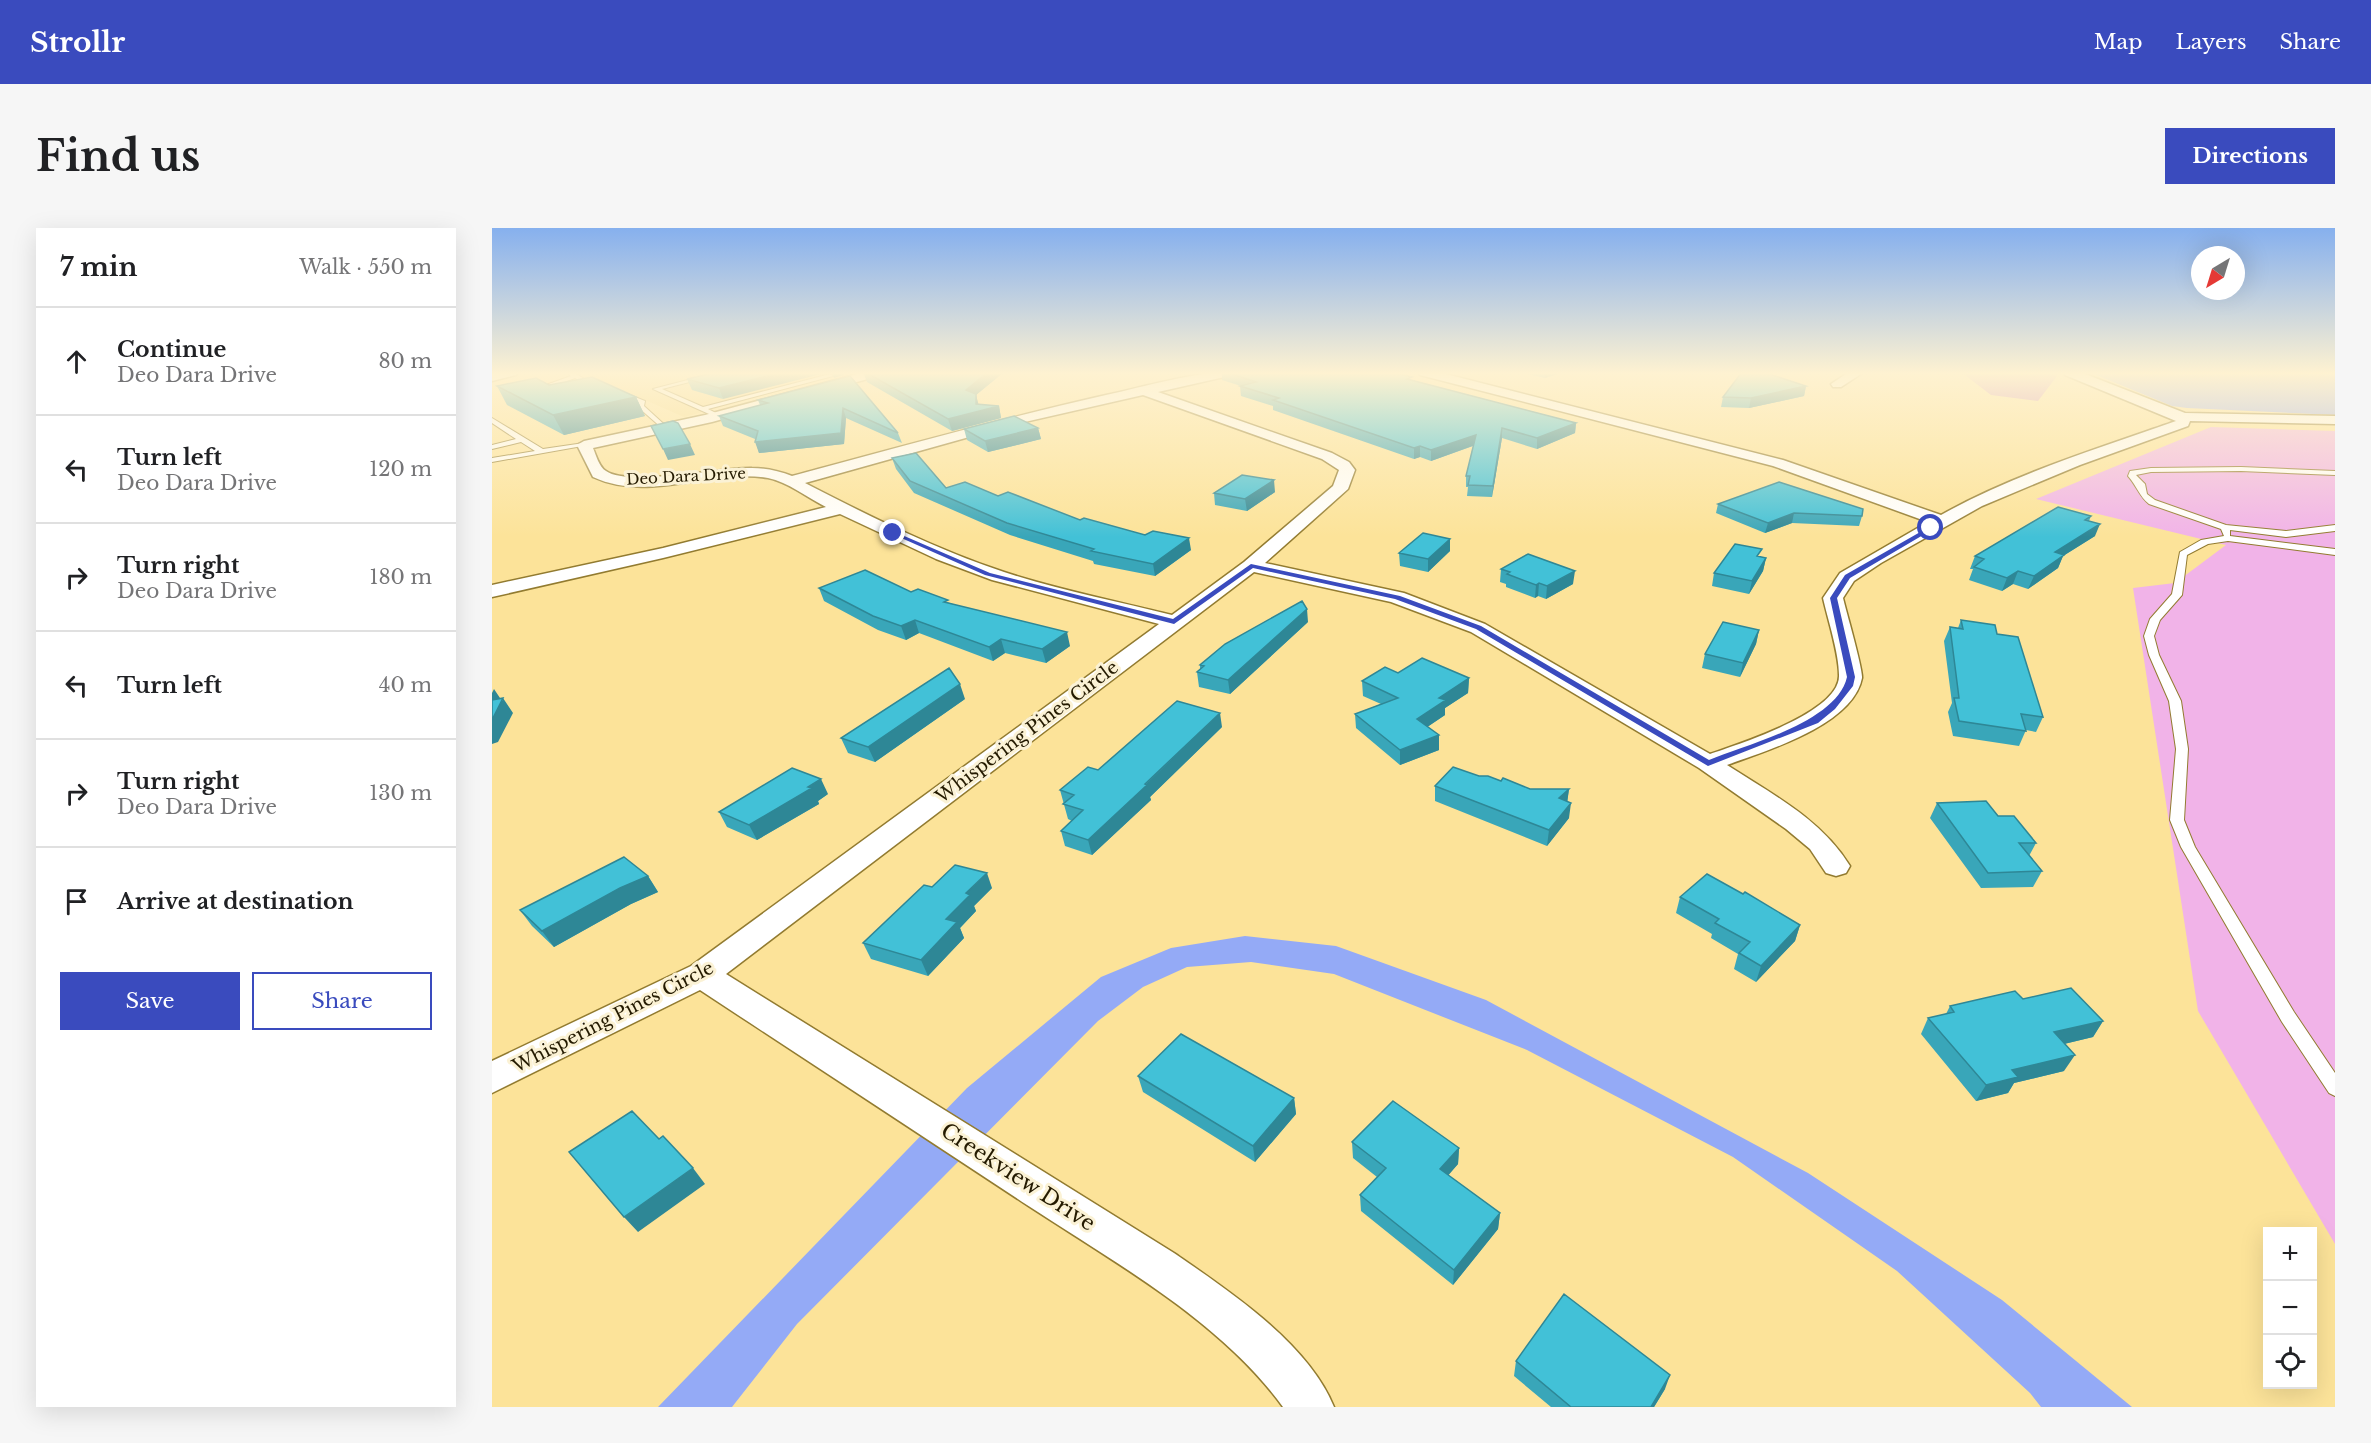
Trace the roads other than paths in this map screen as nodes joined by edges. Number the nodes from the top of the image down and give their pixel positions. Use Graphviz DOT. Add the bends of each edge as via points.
graph roads {
  1 [pos="503,427"];
  2 [pos="669,427"];
  3 [pos="989,427"];
  4 [pos="1246,427"];
  5 [pos="1636,427"];
  6 [pos="2172,427"];
  7 [pos="665,428"];
  8 [pos="524,440"];
  9 [pos="584,446"];
  10 [pos="492,447"];
  11 [pos="542,452"];
  12 [pos="492,460"];
  13 [pos="2335,473"];
  14 [pos="793,481"];
  15 [pos="842,508"];
  16 [pos="1942,522"];
  17 [pos="2335,528"];
  18 [pos="2227,533"];
  19 [pos="2335,552"];
  20 [pos="1251,566"];
  21 [pos="492,591"];
  22 [pos="1174,622"];
  23 [pos="1708,763"];
  24 [pos="1836,866"];
  25 [pos="702,975"];
  26 [pos="492,1078"];
  27 [pos="2335,1088"];
  28 [pos="1311,1407"];
  1 -- 8 [label="lane"];
  2 -- 7 [label="street"];
  3 -- 14 [label="street"];
  4 -- 20 [label="street, Whispering Pines Circle" via="1328,456 1347,470 1340,489"];
  5 -- 16 [label="street" via="1778,464"];
  6 -- 16 [label="street" via="2017,485"];
  7 -- 9 [label="street"];
  8 -- 10 [label="lane"];
  8 -- 11 [label="lane"];
  9 -- 11 [label="lane"];
  9 -- 14 [label="street, Deo Dara Drive" via="599,474 612,480 646,481 736,472 768,473"];
  11 -- 12 [label="lane"];
  13 -- 18 [label="lane" via="2241,469 2133,473 2143,495 2152,502"];
  14 -- 15 [label="street, Deo Dara Drive"];
  15 -- 21 [label="street"];
  15 -- 22 [label="street, Deo Dara Drive" via="988,574"];
  16 -- 23 [label="street" via="1847,577 1833,598 1851,677 1832,708 1815,721"];
  17 -- 18 [label="lane" via="2286,534"];
  18 -- 19 [label="lane"];
  18 -- 27 [label="lane" via="2196,544 2183,554 2176,595 2155,619 2149,636 2175,701 2182,749 2177,820 2188,847 2288,1017"];
  20 -- 22 [label="street, Whispering Pines Circle"];
  20 -- 23 [label="street" via="1397,597 1478,628"];
  22 -- 25 [label="street, Whispering Pines Circle"];
  23 -- 24 [label="street" via="1796,823 1820,843"];
  25 -- 26 [label="street, Whispering Pines Circle"];
  25 -- 28 [label="street, Creekview Drive" via="1159,1267 1211,1304 1267,1353"];
}
